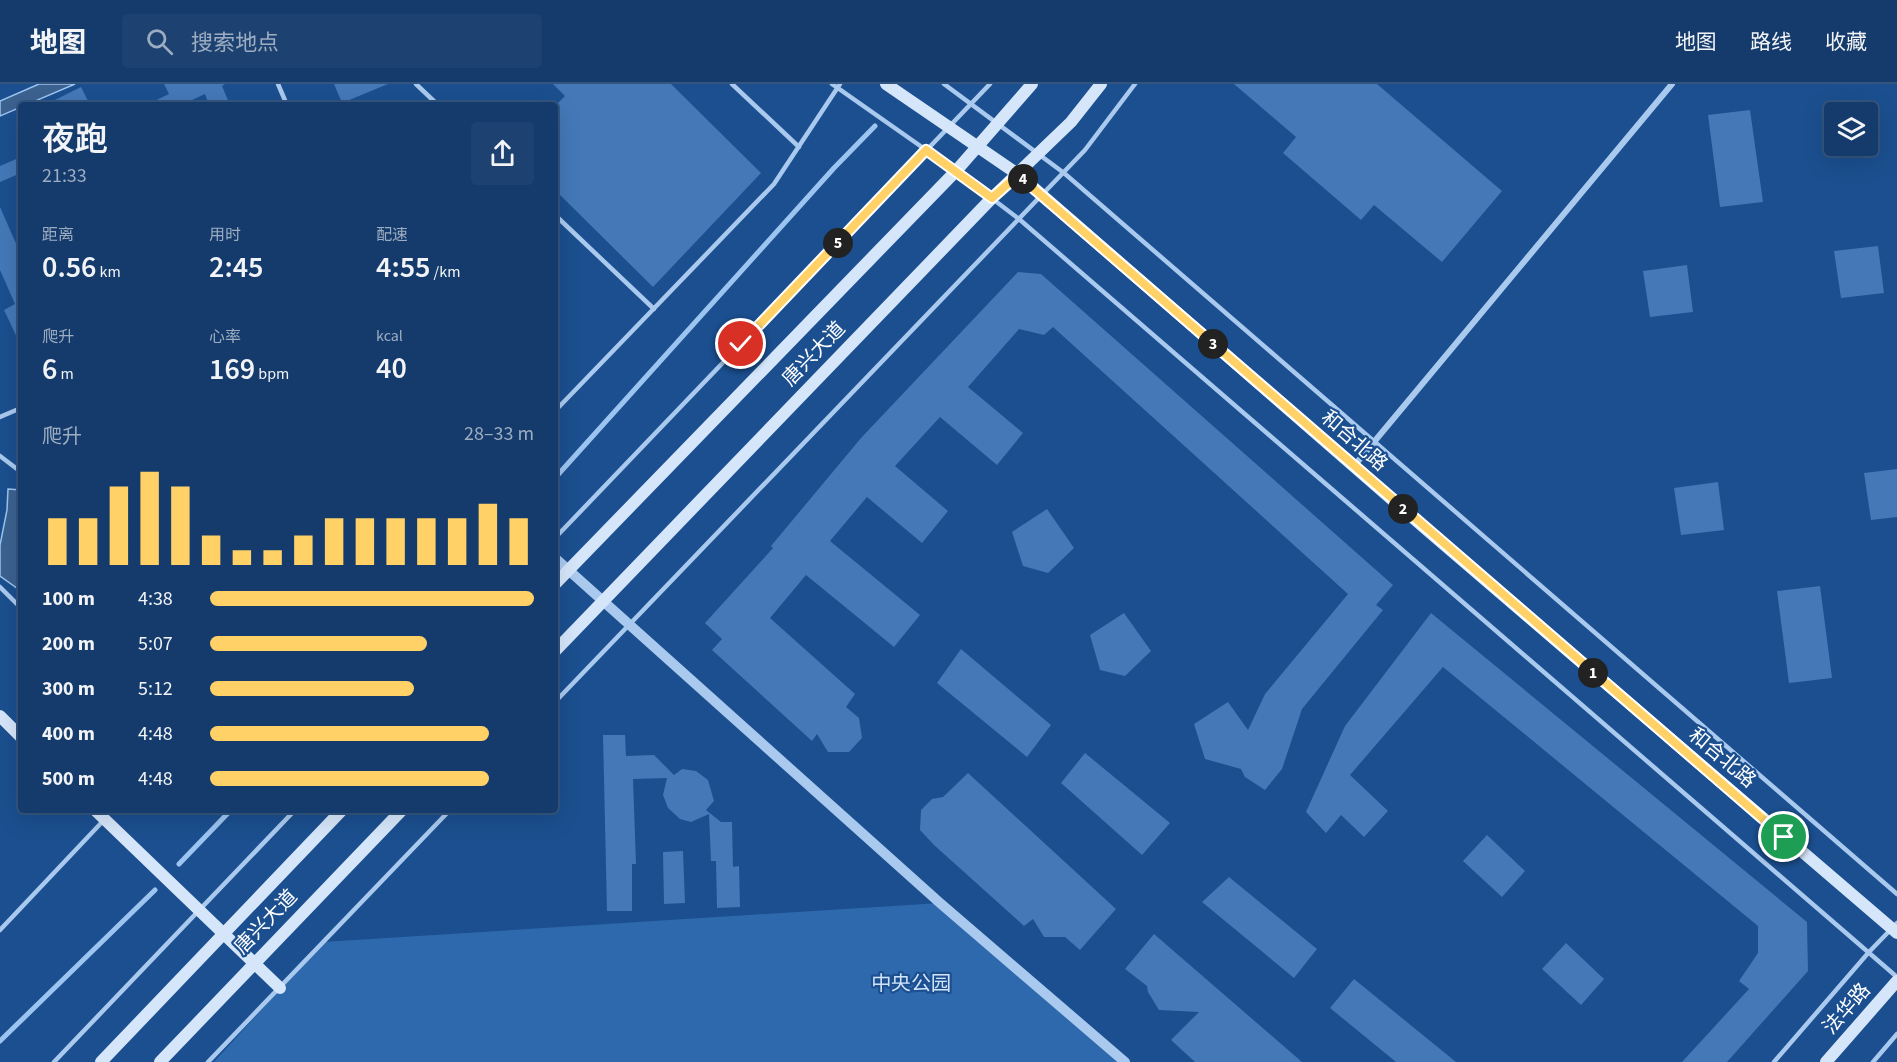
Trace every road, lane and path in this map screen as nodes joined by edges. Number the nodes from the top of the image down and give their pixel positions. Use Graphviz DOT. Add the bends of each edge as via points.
graph roads {
  1 [pos="278,84"];
  2 [pos="416,84"];
  3 [pos="732,84"];
  4 [pos="886,84"];
  5 [pos="944,84"];
  6 [pos="990,84"];
  7 [pos="1032,84"];
  8 [pos="1101,84"];
  9 [pos="1135,84"];
  10 [pos="1672,84"];
  11 [pos="837,85"];
  12 [pos="286,102"];
  13 [pos="435,102"];
  14 [pos="972,103"];
  15 [pos="999,123"];
  16 [pos="949,127"];
  17 [pos="979,146"];
  18 [pos="799,147"];
  19 [pos="926,150"];
  20 [pos="1039,153"];
  21 [pos="956,171"];
  22 [pos="1064,173"];
  23 [pos="1018,175"];
  24 [pos="1042,195"];
  25 [pos="992,198"];
  26 [pos="558,218"];
  27 [pos="1019,219"];
  28 [pos="654,309"];
  29 [pos="558,408"];
  30 [pos="18,409"];
  31 [pos="0,417"];
  32 [pos="1374,441"];
  33 [pos="0,456"];
  34 [pos="1354,466"];
  35 [pos="18,469"];
  36 [pos="558,535"];
  37 [pos="558,561"];
  38 [pos="568,570"];
  39 [pos="558,581"];
  40 [pos="0,586"];
  41 [pos="602,602"];
  42 [pos="18,605"];
  43 [pos="628,625"];
  44 [pos="558,648"];
  45 [pos="558,699"];
  46 [pos="0,716"];
  47 [pos="18,734"];
  48 [pos="98,813"];
  49 [pos="292,813"];
  50 [pos="339,813"];
  51 [pos="399,813"];
  52 [pos="447,813"];
  53 [pos="105,819"];
  54 [pos="1897,894"];
  55 [pos="198,911"];
  56 [pos="1895,928"];
  57 [pos="0,930"];
  58 [pos="224,935"];
  59 [pos="1869,952"];
  60 [pos="253,963"];
  61 [pos="1897,979"];
  62 [pos="280,988"];
  63 [pos="1897,1034"];
  64 [pos="54,1062"];
  65 [pos="101,1062"];
  66 [pos="160,1062"];
  67 [pos="208,1062"];
  68 [pos="1125,1062"];
  69 [pos="1774,1062"];
  70 [pos="1826,1062"];
  71 [pos="1873,1062"];
  1 -- 12 [label="lane"];
  2 -- 13 [label="lane"];
  3 -- 18 [label="lane"];
  4 -- 16 [label="main road, 和合北路"];
  5 -- 14 [label="lane"];
  6 -- 14 [label="lane"];
  7 -- 15 [label="main road, 唐兴大道"];
  8 -- 20 [label="main road, 唐兴大道" via="1071,122"];
  9 -- 22 [label="lane"];
  10 -- 32 [label="street"];
  11 -- 18 [label="lane"];
  11 -- 19 [label="lane"];
  14 -- 15 [label="lane"];
  14 -- 16 [label="lane"];
  15 -- 17 [label="main road, 唐兴大道"];
  15 -- 20 [label="lane"];
  16 -- 17 [label="main road, 和合北路"];
  16 -- 19 [label="lane"];
  17 -- 21 [label="main road, 唐兴大道"];
  17 -- 23 [label="main road, 和合北路"];
  18 -- 28 [label="lane" via="774,184"];
  19 -- 21 [label="lane"];
  19 -- 36 [label="lane"];
  20 -- 22 [label="lane"];
  20 -- 23 [label="main road, 唐兴大道"];
  21 -- 25 [label="lane"];
  21 -- 38 [label="main road, 唐兴大道"];
  22 -- 24 [label="lane"];
  22 -- 32 [label="lane"];
  23 -- 24 [label="main road, 和合北路"];
  23 -- 25 [label="main road, 唐兴大道"];
  24 -- 27 [label="lane"];
  24 -- 34 [label="main road, 和合北路"];
  25 -- 27 [label="lane"];
  25 -- 41 [label="main road, 唐兴大道"];
  26 -- 28 [label="lane"];
  27 -- 43 [label="lane"];
  27 -- 59 [label="lane"];
  28 -- 29 [label="lane"];
  30 -- 31 [label="lane"];
  32 -- 34 [label="street"];
  32 -- 54 [label="lane"];
  33 -- 35 [label="lane"];
  34 -- 56 [label="main road, 和合北路"];
  37 -- 38 [label="street"];
  38 -- 39 [label="main road, 唐兴大道"];
  38 -- 41 [label="street"];
  40 -- 42 [label="lane"];
  41 -- 43 [label="street"];
  41 -- 44 [label="main road, 唐兴大道"];
  43 -- 45 [label="lane"];
  43 -- 68 [label="street"];
  46 -- 47 [label="main road"];
  48 -- 53 [label="main road"];
  49 -- 55 [label="lane"];
  50 -- 58 [label="main road, 唐兴大道"];
  51 -- 60 [label="main road, 唐兴大道"];
  52 -- 62 [label="lane"];
  53 -- 55 [label="main road"];
  53 -- 57 [label="lane"];
  55 -- 58 [label="main road"];
  55 -- 64 [label="lane"];
  56 -- 59 [label="lane"];
  58 -- 60 [label="main road"];
  58 -- 65 [label="main road, 唐兴大道"];
  59 -- 61 [label="lane"];
  59 -- 69 [label="lane"];
  60 -- 62 [label="main road"];
  60 -- 66 [label="main road, 唐兴大道"];
  61 -- 70 [label="main road, 法华路"];
  62 -- 67 [label="lane"];
  63 -- 71 [label="lane"];
}
